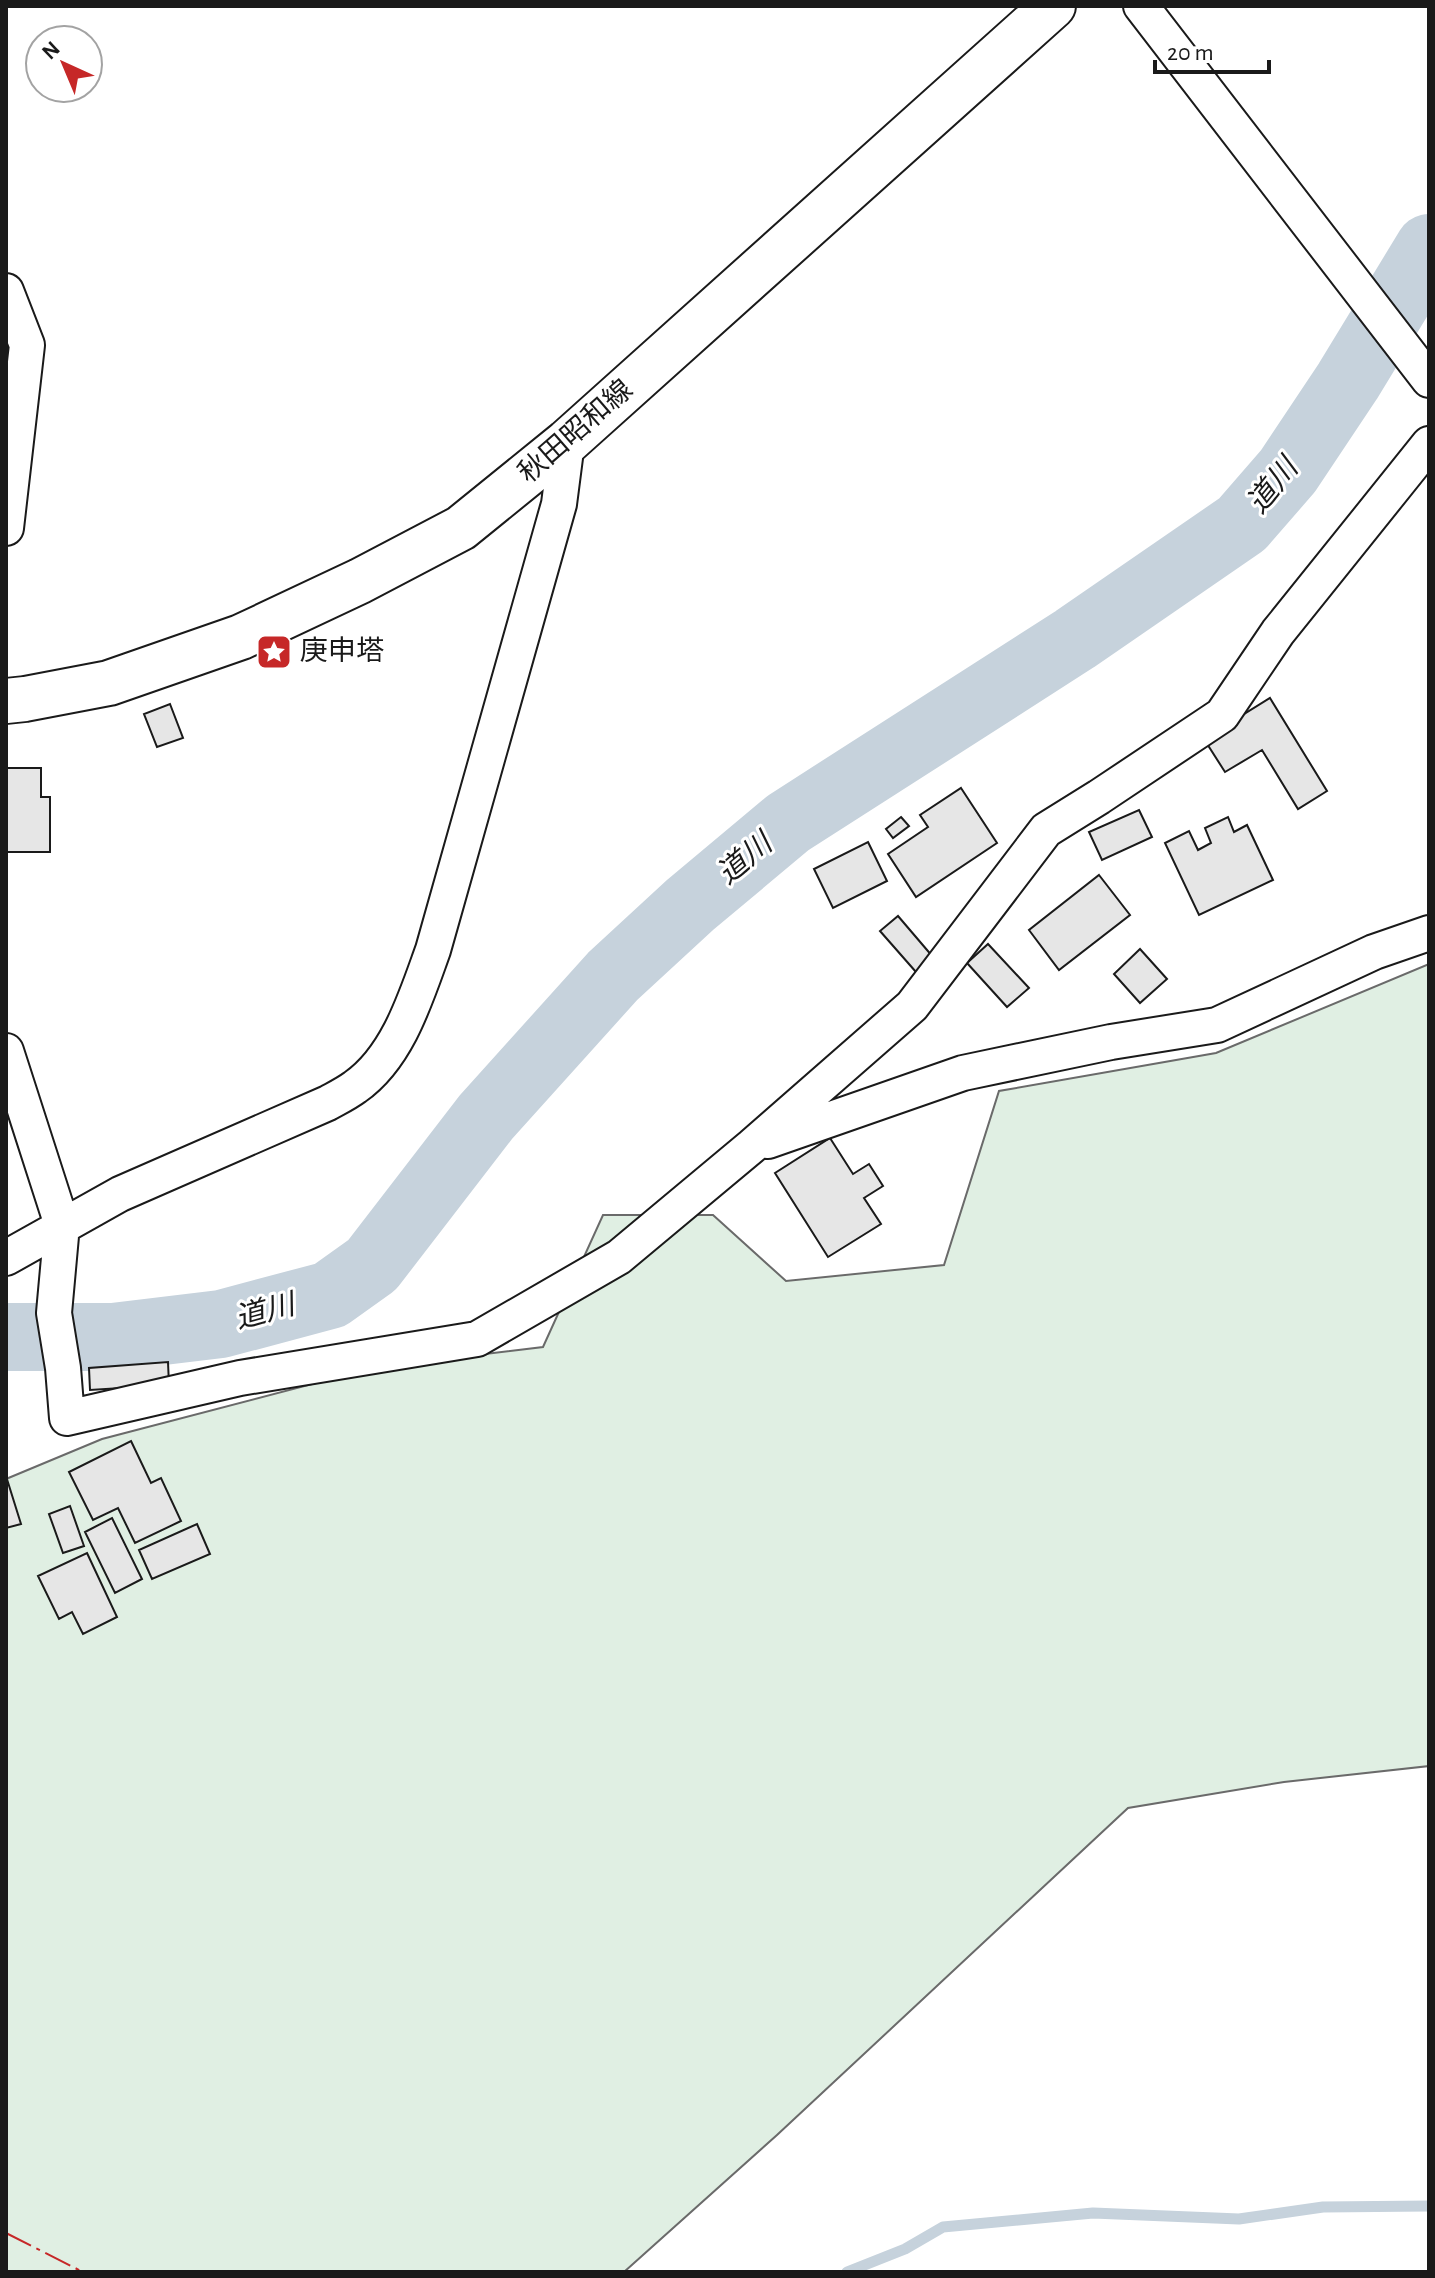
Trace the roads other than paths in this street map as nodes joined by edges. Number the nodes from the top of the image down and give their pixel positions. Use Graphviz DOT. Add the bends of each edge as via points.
graph roads {
  1 [pos="1053,6"];
  2 [pos="1141,6"];
  3 [pos="6,291"];
  4 [pos="1429,380"];
  5 [pos="567,442"];
  6 [pos="1429,444"];
  7 [pos="6,528"];
  8 [pos="6,701"];
  9 [pos="1429,933"];
  10 [pos="6,1051"];
  11 [pos="752,1146"];
  12 [pos="62,1225"];
  13 [pos="6,1258"];
  1 -- 5 [label="main road, 秋田昭和線"];
  2 -- 4 [label="street"];
  3 -- 7 [label="street" via="27,345"];
  5 -- 8 [label="main road, 秋田昭和線" via="461,528 241,637 109,683"];
  5 -- 12 [label="street" via="559,504 433,950 411,1012 381,1062 328,1103"];
  6 -- 11 [label="street" via="1278,632 1222,715 1046,830 912,1006"];
  9 -- 11 [label="street" via="1374,952 1217,1025 963,1073"];
  10 -- 12 [label="street"];
  11 -- 12 [label="street" via="619,1257 477,1339 240,1378 67,1418 54,1313"];
  12 -- 13 [label="street"];
}
